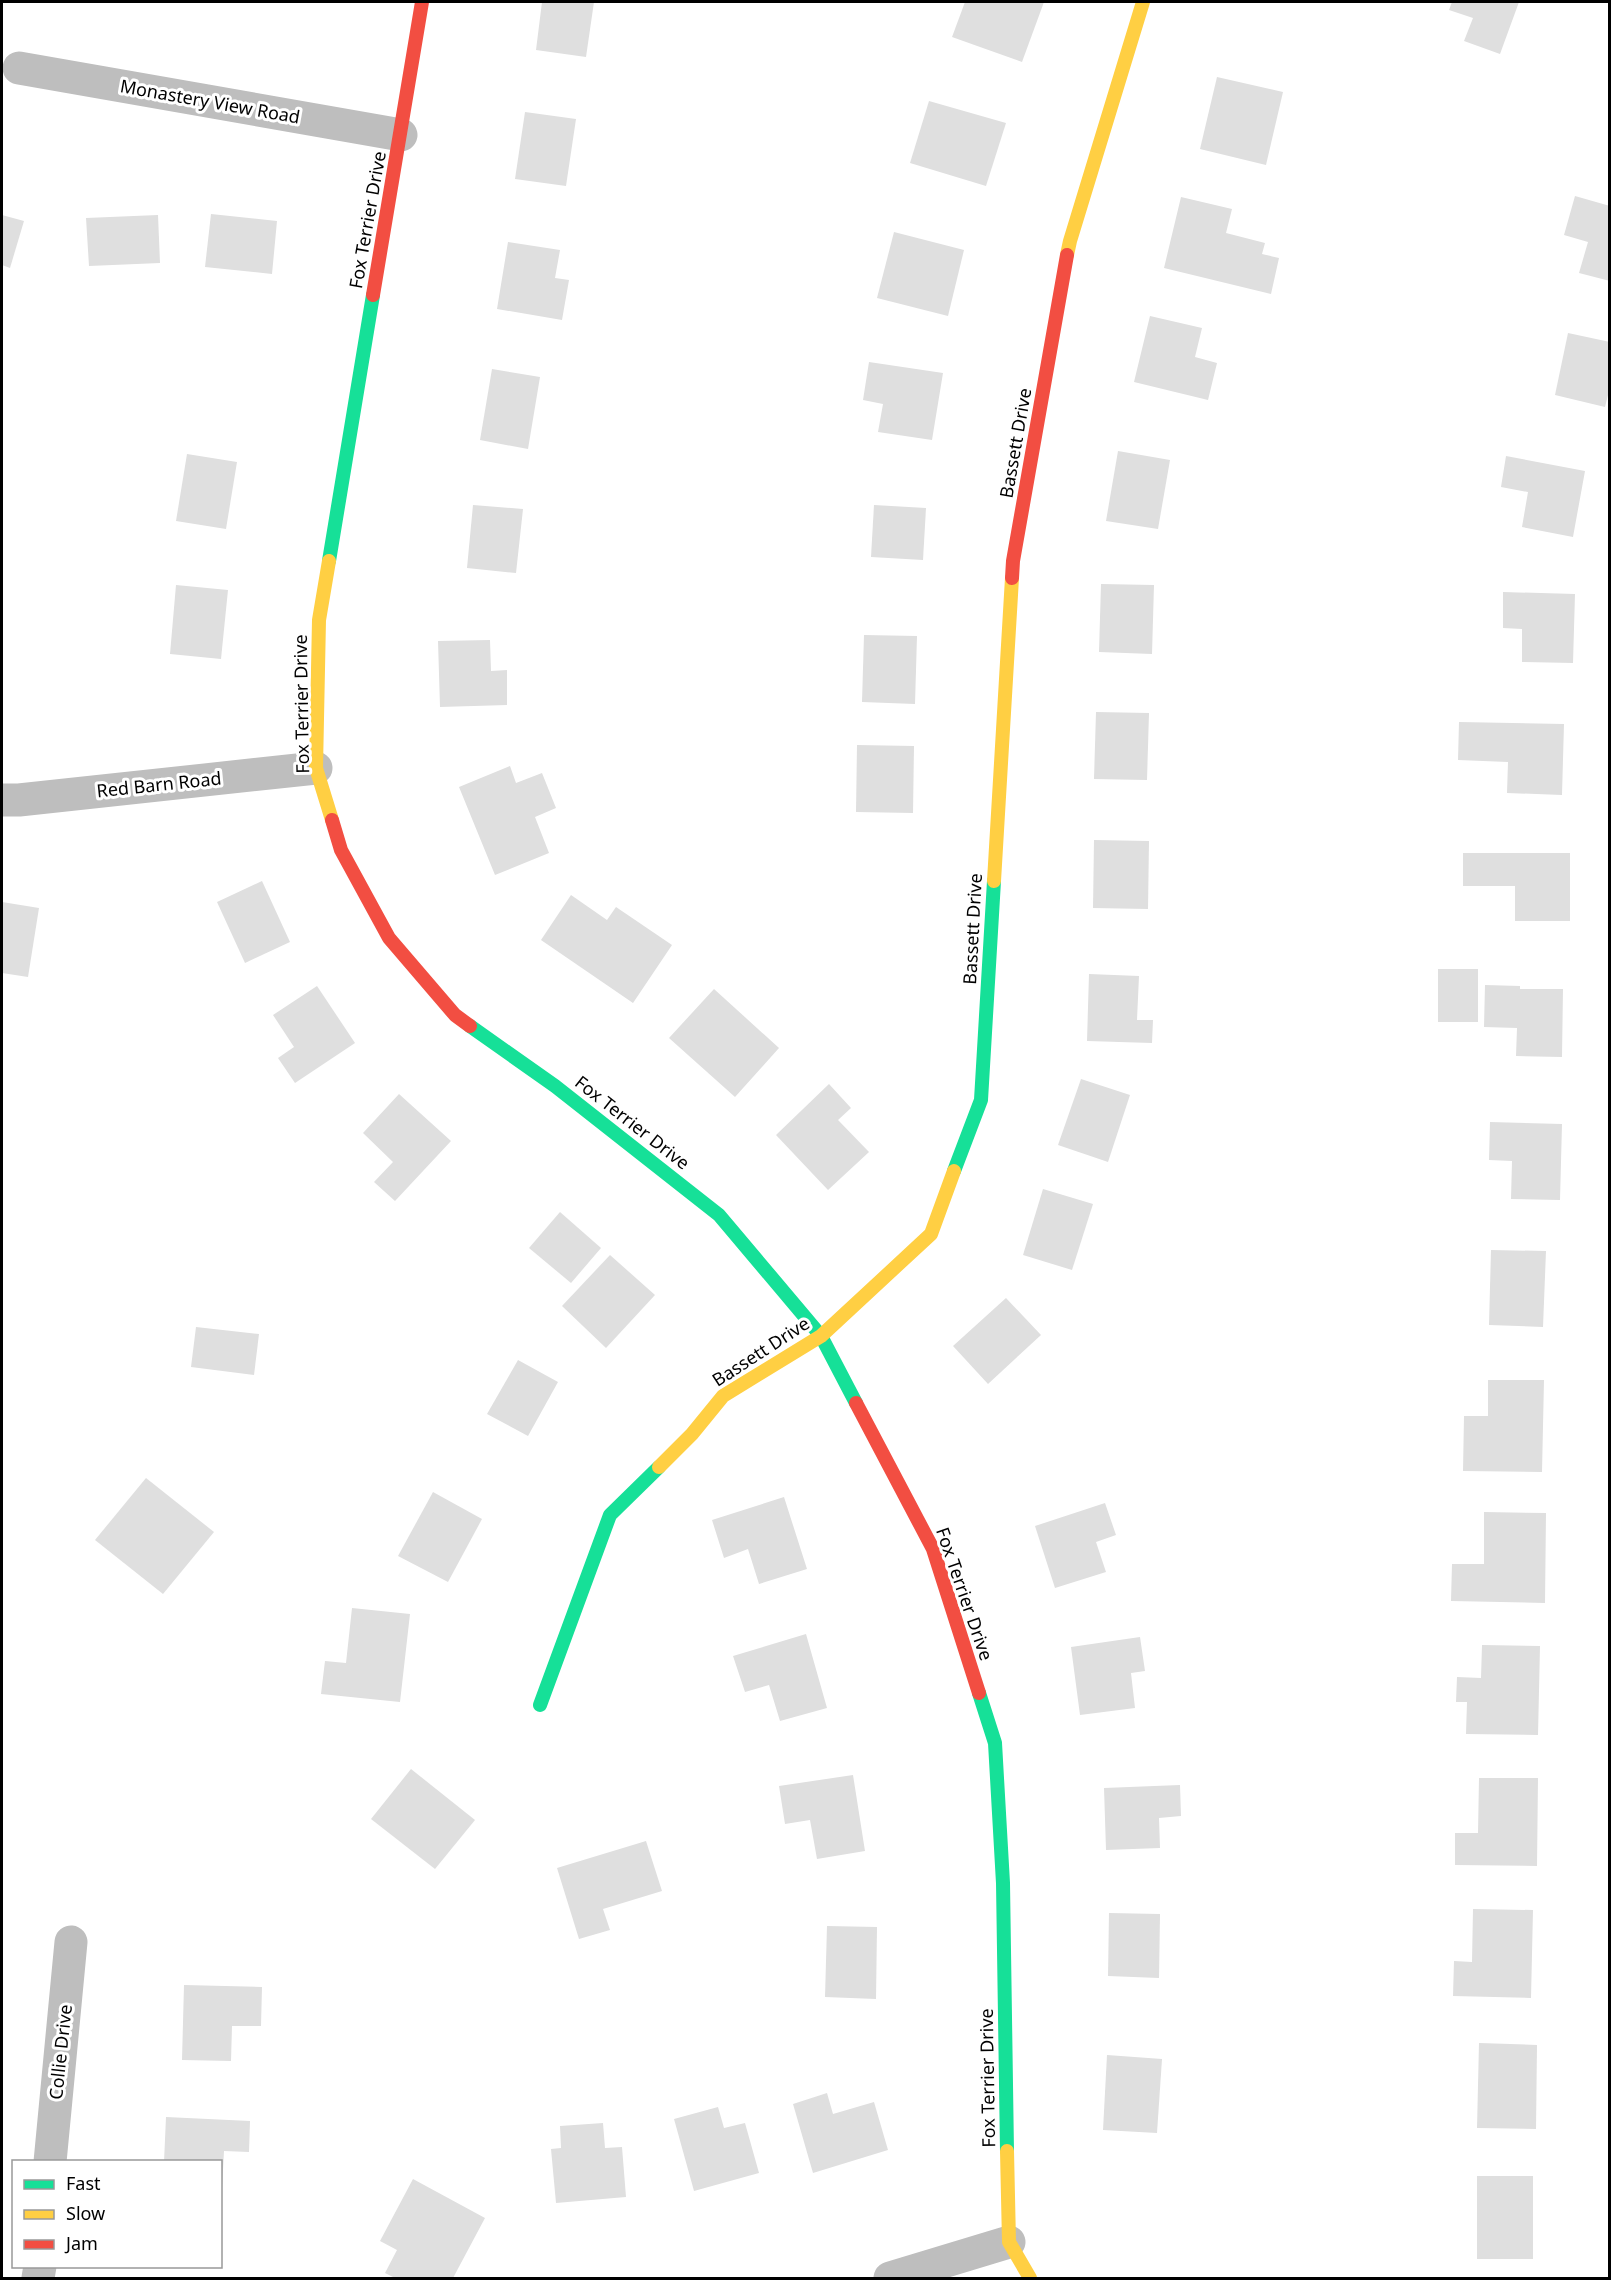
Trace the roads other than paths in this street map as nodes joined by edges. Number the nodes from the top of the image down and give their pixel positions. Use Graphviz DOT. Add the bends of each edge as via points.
graph roads {
  1 [pos="422,2"];
  2 [pos="1143,2"];
  3 [pos="19,68"];
  4 [pos="401,135"];
  5 [pos="316,768"];
  6 [pos="2,800"];
  7 [pos="821,1336"];
  8 [pos="540,1705"];
  9 [pos="71,1942"];
  10 [pos="50,2160"];
  11 [pos="1009,2242"];
  12 [pos="890,2278"];
  13 [pos="1030,2278"];
  1 -- 4 [label="street, Fox Terrier Drive"];
  2 -- 7 [label="street, Bassett Drive" via="1070,241 1013,561 981,1100 931,1234"];
  3 -- 4 [label="street, Monastery View Road"];
  4 -- 5 [label="street, Fox Terrier Drive" via="319,620"];
  5 -- 6 [label="street, Red Barn Road"];
  5 -- 7 [label="street, Fox Terrier Drive" via="341,850 388,938 455,1016 555,1086 719,1215"];
  7 -- 8 [label="street, Bassett Drive" via="723,1396 692,1434 610,1515"];
  7 -- 11 [label="street, Fox Terrier Drive" via="933,1549 995,1743 1003,1883"];
  9 -- 10 [label="street, Collie Drive"];
  11 -- 12 [label="street"];
  11 -- 13 [label="street, Fox Terrier Drive"];
}
